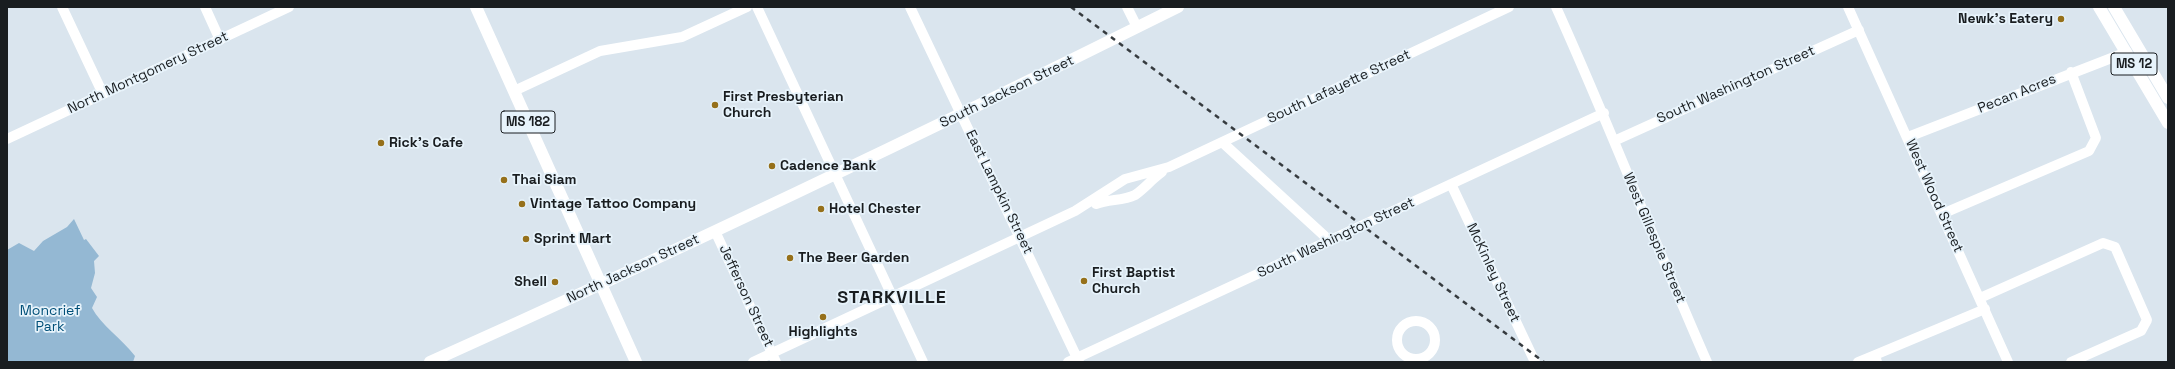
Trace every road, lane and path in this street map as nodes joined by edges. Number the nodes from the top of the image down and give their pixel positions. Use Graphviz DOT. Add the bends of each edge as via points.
graph roads {
  1 [pos="62,7"];
  2 [pos="205,7"];
  3 [pos="289,7"];
  4 [pos="476,7"];
  5 [pos="746,7"];
  6 [pos="757,7"];
  7 [pos="910,7"];
  8 [pos="1127,7"];
  9 [pos="1178,7"];
  10 [pos="1509,7"];
  11 [pos="1556,7"];
  12 [pos="1848,7"];
  13 [pos="2099,7"];
  14 [pos="2114,7"];
  15 [pos="1137,27"];
  16 [pos="1859,30"];
  17 [pos="220,40"];
  18 [pos="2127,52"];
  19 [pos="2071,72"];
  20 [pos="2140,74"];
  21 [pos="2165,85"];
  22 [pos="514,91"];
  23 [pos="103,94"];
  24 [pos="2168,98"];
  25 [pos="1604,113"];
  26 [pos="962,114"];
  27 [pos="2168,123"];
  28 [pos="1908,138"];
  29 [pos="7,139"];
  30 [pos="1614,141"];
  31 [pos="1222,142"];
  32 [pos="836,175"];
  33 [pos="1145,179"];
  34 [pos="1451,184"];
  35 [pos="1111,189"];
  36 [pos="1116,200"];
  37 [pos="1075,211"];
  38 [pos="1942,214"];
  39 [pos="714,231"];
  40 [pos="1023,235"];
  41 [pos="1330,241"];
  42 [pos="601,285"];
  43 [pos="892,297"];
  44 [pos="1980,298"];
  45 [pos="1985,309"];
  46 [pos="774,357"];
  47 [pos="1876,359"];
  48 [pos="1074,360"];
  49 [pos="430,362"];
  50 [pos="636,362"];
  51 [pos="752,362"];
  52 [pos="923,362"];
  53 [pos="1535,362"];
  54 [pos="1707,362"];
  55 [pos="1858,362"];
  56 [pos="2008,362"];
  57 [pos="2071,362"];
  1 -- 23 [label="street"];
  2 -- 17 [label="street"];
  3 -- 17 [label="street, North Montgomery Street"];
  4 -- 22 [label="main road, MS 182"];
  5 -- 22 [label="street" via="682,37 600,51"];
  6 -- 32 [label="street"];
  7 -- 26 [label="street, East Lampkin Street"];
  8 -- 15 [label="street"];
  9 -- 15 [label="main road, South Jackson Street"];
  10 -- 31 [label="street, South Lafayette Street"];
  11 -- 25 [label="street, West Gillespie Street"];
  12 -- 16 [label="street, West Wood Street"];
  13 -- 18 [label="main road, MS 12"];
  14 -- 21 [label="main road, MS 12 / MS 12"];
  15 -- 26 [label="main road, South Jackson Street"];
  16 -- 28 [label="street, West Wood Street"];
  16 -- 30 [label="street, South Washington Street"];
  17 -- 23 [label="street, North Montgomery Street"];
  18 -- 19 [label="street, Pecan Acres"];
  18 -- 20 [label="main road, MS 12"];
  19 -- 28 [label="street, Pecan Acres"];
  19 -- 38 [label="street" via="2096,138 2089,151"];
  20 -- 21 [label="main road" via="2150,79 2158,88"];
  20 -- 27 [label="main road, MS 12"];
  21 -- 24 [label="main road, MS 12 / MS 12"];
  22 -- 42 [label="main road, MS 182"];
  23 -- 29 [label="street, North Montgomery Street"];
  25 -- 30 [label="street, West Gillespie Street"];
  25 -- 34 [label="street, South Washington Street"];
  26 -- 32 [label="main road, South Jackson Street"];
  26 -- 40 [label="street, East Lampkin Street"];
  28 -- 38 [label="street, West Wood Street"];
  30 -- 54 [label="street, West Gillespie Street"];
  31 -- 33 [label="street, South Lafayette Street"];
  31 -- 41 [label="street"];
  32 -- 39 [label="main road, North Jackson Street"];
  32 -- 43 [label="street"];
  33 -- 35 [label="street, South Lafayette Street" via="1125,179"];
  33 -- 36 [label="street, South Lafayette Street" via="1136,194"];
  34 -- 41 [label="street, South Washington Street"];
  34 -- 53 [label="street, McKinley Street"];
  35 -- 36 [label="street" via="1110,194"];
  35 -- 37 [label="street, South Lafayette Street"];
  36 -- 37 [label="street, South Lafayette Street" via="1106,200"];
  37 -- 40 [label="street, South Lafayette Street"];
  38 -- 44 [label="street, West Wood Street"];
  39 -- 42 [label="main road, North Jackson Street"];
  39 -- 46 [label="street, Jefferson Street"];
  40 -- 43 [label="street, South Lafayette Street"];
  40 -- 48 [label="street, East Lampkin Street"];
  41 -- 48 [label="street, South Washington Street"];
  42 -- 49 [label="main road, North Jackson Street"];
  42 -- 50 [label="main road, MS 182"];
  43 -- 46 [label="street, South Lafayette Street"];
  43 -- 52 [label="street"];
  44 -- 45 [label="street, West Wood Street"];
  44 -- 57 [label="street" via="2103,243 2115,247 2147,320 2141,331"];
  45 -- 47 [label="street"];
  45 -- 56 [label="street, West Wood Street"];
  46 -- 51 [label="street, South Lafayette Street"];
  47 -- 55 [label="street"];
}
